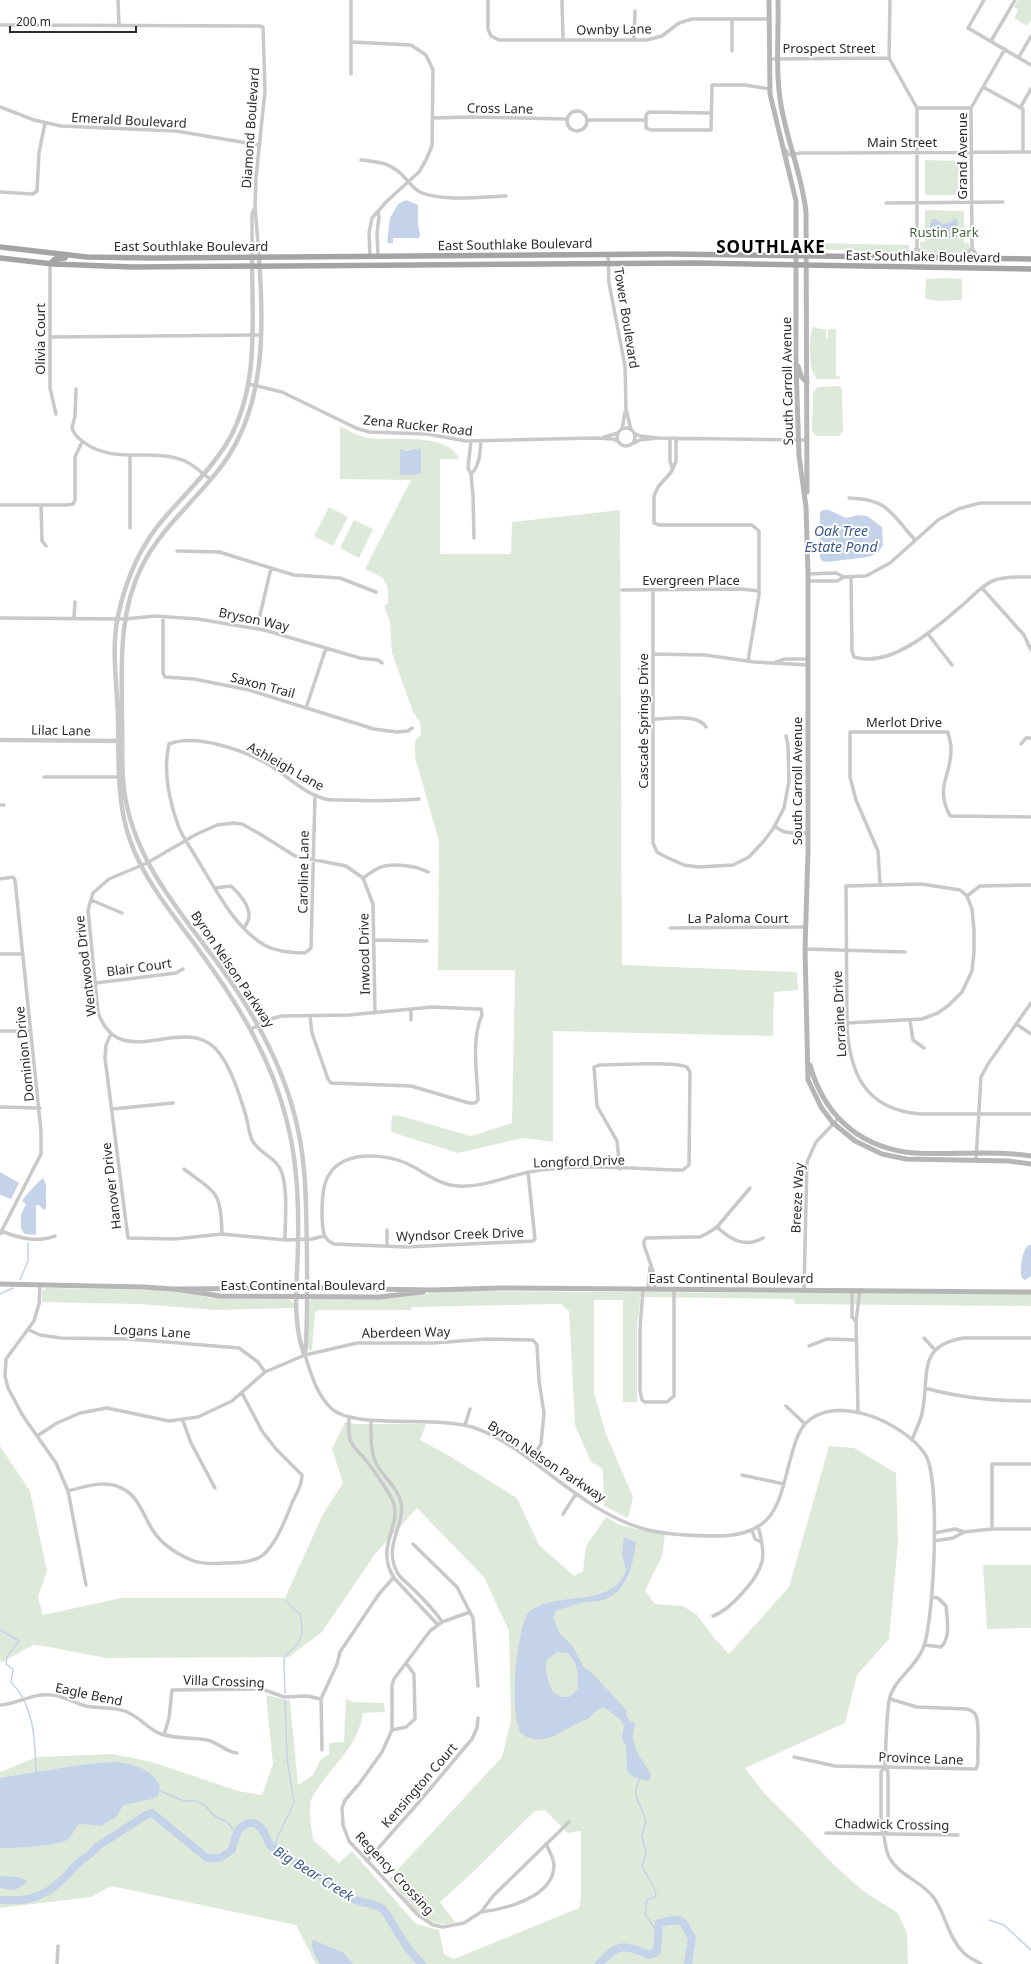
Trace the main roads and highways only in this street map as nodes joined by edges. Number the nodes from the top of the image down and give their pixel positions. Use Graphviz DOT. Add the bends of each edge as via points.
graph roads {
  1 [pos="769,0"];
  2 [pos="778,0"];
  3 [pos="0,248"];
  4 [pos="797,255"];
  5 [pos="806,255"];
  6 [pos="87,256"];
  7 [pos="0,258"];
  8 [pos="1031,259"];
  9 [pos="50,264"];
  10 [pos="797,264"];
  11 [pos="806,264"];
  12 [pos="1031,269"];
  13 [pos="796,357"];
  14 [pos="797,380"];
  15 [pos="806,383"];
  16 [pos="806,406"];
  17 [pos="806,506"];
  18 [pos="807,1056"];
  19 [pos="1031,1156"];
  20 [pos="1031,1164"];
  21 [pos="0,1284"];
  22 [pos="174,1289"];
  23 [pos="432,1290"];
  24 [pos="1031,1292"];
  1 -- 4 [label="main road, South Carroll Avenue" via="770,89 773,111 796,201"];
  2 -- 5 [label="main road, South Carroll Avenue" via="781,105 804,200"];
  3 -- 6 [label="main road, East Southlake Boulevard"];
  4 -- 5 [label="main road, East Southlake Boulevard"];
  4 -- 6 [label="main road, East Southlake Boulevard"];
  4 -- 10 [label="main road, South Carroll Avenue"];
  5 -- 8 [label="main road, East Southlake Boulevard"];
  5 -- 11 [label="main road, South Carroll Avenue"];
  6 -- 9 [label="main road" via="58,258"];
  7 -- 9 [label="main road, East Southlake Boulevard"];
  9 -- 10 [label="main road, East Southlake Boulevard" via="259,267"];
  10 -- 11 [label="main road, East Southlake Boulevard"];
  10 -- 13 [label="main road, South Carroll Avenue"];
  11 -- 12 [label="main road, East Southlake Boulevard"];
  11 -- 15 [label="main road, South Carroll Avenue"];
  13 -- 14 [label="main road, South Carroll Avenue"];
  13 -- 15 [label="main road" via="801,376"];
  14 -- 16 [label="main road" via="803,384"];
  14 -- 17 [label="main road, South Carroll Avenue" via="798,440"];
  15 -- 16 [label="main road, South Carroll Avenue"];
  16 -- 17 [label="main road, South Carroll Avenue"];
  17 -- 18 [label="main road, South Carroll Avenue"];
  18 -- 19 [label="main road, South Carroll Avenue" via="814,1080 838,1119 876,1144 913,1152"];
  18 -- 20 [label="main road, South Carroll Avenue" via="808,1080 820,1107 834,1123 864,1146 893,1157 918,1160 976,1160"];
  21 -- 22 [label="main road, East Continental Boulevard"];
  22 -- 23 [label="main road, East Continental Boulevard"];
  22 -- 23 [label="main road, East Continental Boulevard" via="220,1296 379,1297"];
  23 -- 24 [label="main road, East Continental Boulevard" via="804,1289"];
}
